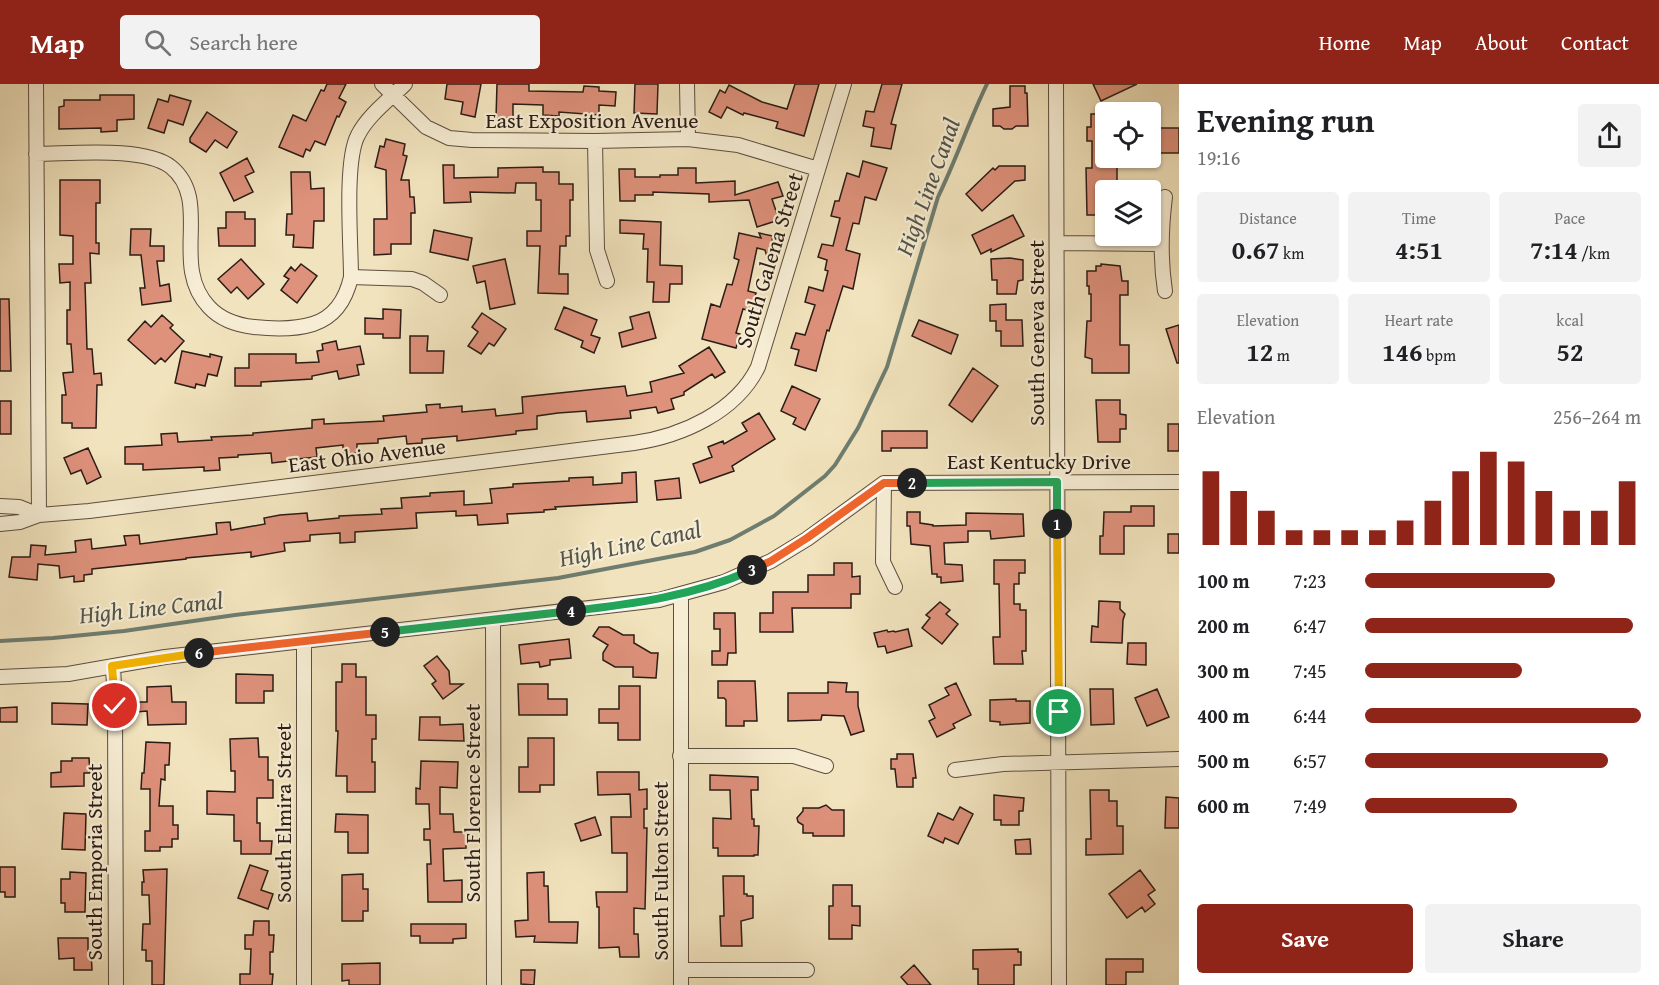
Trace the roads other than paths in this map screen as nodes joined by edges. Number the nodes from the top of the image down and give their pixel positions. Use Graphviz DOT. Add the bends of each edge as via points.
graph roads {
  1 [pos="36,84"];
  2 [pos="382,84"];
  3 [pos="405,84"];
  4 [pos="687,84"];
  5 [pos="844,84"];
  6 [pos="1056,84"];
  7 [pos="394,96"];
  8 [pos="688,139"];
  9 [pos="595,141"];
  10 [pos="36,154"];
  11 [pos="818,169"];
  12 [pos="1165,197"];
  13 [pos="1057,243"];
  14 [pos="1095,243"];
  15 [pos="1161,244"];
  16 [pos="351,277"];
  17 [pos="607,281"];
  18 [pos="1166,291"];
  19 [pos="440,295"];
  20 [pos="698,423"];
  21 [pos="1057,482"];
  22 [pos="1179,482"];
  23 [pos="884,483"];
  24 [pos="0,506"];
  25 [pos="39,515"];
  26 [pos="0,524"];
  27 [pos="895,587"];
  28 [pos="681,595"];
  29 [pos="493,620"];
  30 [pos="304,640"];
  31 [pos="112,666"];
  32 [pos="0,677"];
  33 [pos="680,756"];
  34 [pos="1179,759"];
  35 [pos="1059,763"];
  36 [pos="826,766"];
  37 [pos="955,770"];
  38 [pos="681,970"];
  39 [pos="807,970"];
  40 [pos="116,985"];
  41 [pos="304,985"];
  42 [pos="494,985"];
  43 [pos="681,985"];
  44 [pos="1059,985"];
  1 -- 10 [label="street"];
  2 -- 7 [label="street, East Exposition Avenue"];
  3 -- 7 [label="street"];
  4 -- 8 [label="street"];
  5 -- 11 [label="street, South Galena Street"];
  6 -- 13 [label="street, South Geneva Street"];
  7 -- 9 [label="street, East Exposition Avenue" via="426,127 449,138"];
  7 -- 16 [label="street" via="361,130 352,153"];
  8 -- 9 [label="street, East Exposition Avenue"];
  8 -- 11 [label="street, East Exposition Avenue" via="738,145"];
  9 -- 17 [label="street" via="597,250"];
  10 -- 16 [label="street" via="143,155 163,161 177,173 190,198 190,267 194,281 203,301 226,321 269,328 303,327 319,322 340,304"];
  10 -- 25 [label="street"];
  11 -- 20 [label="street, South Galena Street" via="754,376 740,395"];
  12 -- 15 [label="street"];
  13 -- 14 [label="street"];
  13 -- 21 [label="street, South Geneva Street"];
  15 -- 18 [label="street"];
  16 -- 19 [label="street" via="418,280"];
  20 -- 25 [label="street, East Ohio Avenue" via="670,436 634,443"];
  21 -- 22 [label="street, East Kentucky Drive"];
  21 -- 23 [label="street, East Kentucky Drive"];
  21 -- 35 [label="street, South Geneva Street"];
  23 -- 27 [label="street" via="883,562"];
  23 -- 28 [label="street" via="771,561 724,582"];
  24 -- 25 [label="street, East Ohio Avenue" via="24,508"];
  25 -- 26 [label="street, East Ohio Avenue"];
  28 -- 29 [label="street"];
  28 -- 33 [label="street, South Fulton Street"];
  29 -- 30 [label="street"];
  29 -- 42 [label="street, South Florence Street"];
  30 -- 31 [label="street"];
  30 -- 41 [label="street, South Elmira Street"];
  31 -- 32 [label="street" via="64,675"];
  31 -- 40 [label="street, South Emporia Street"];
  33 -- 36 [label="street, South Fulton Street" via="794,756"];
  33 -- 38 [label="street, South Fulton Street"];
  34 -- 35 [label="street"];
  35 -- 37 [label="street"];
  35 -- 44 [label="street, South Geneva Street"];
  38 -- 39 [label="street"];
  38 -- 43 [label="street, South Fulton Street"];
}
